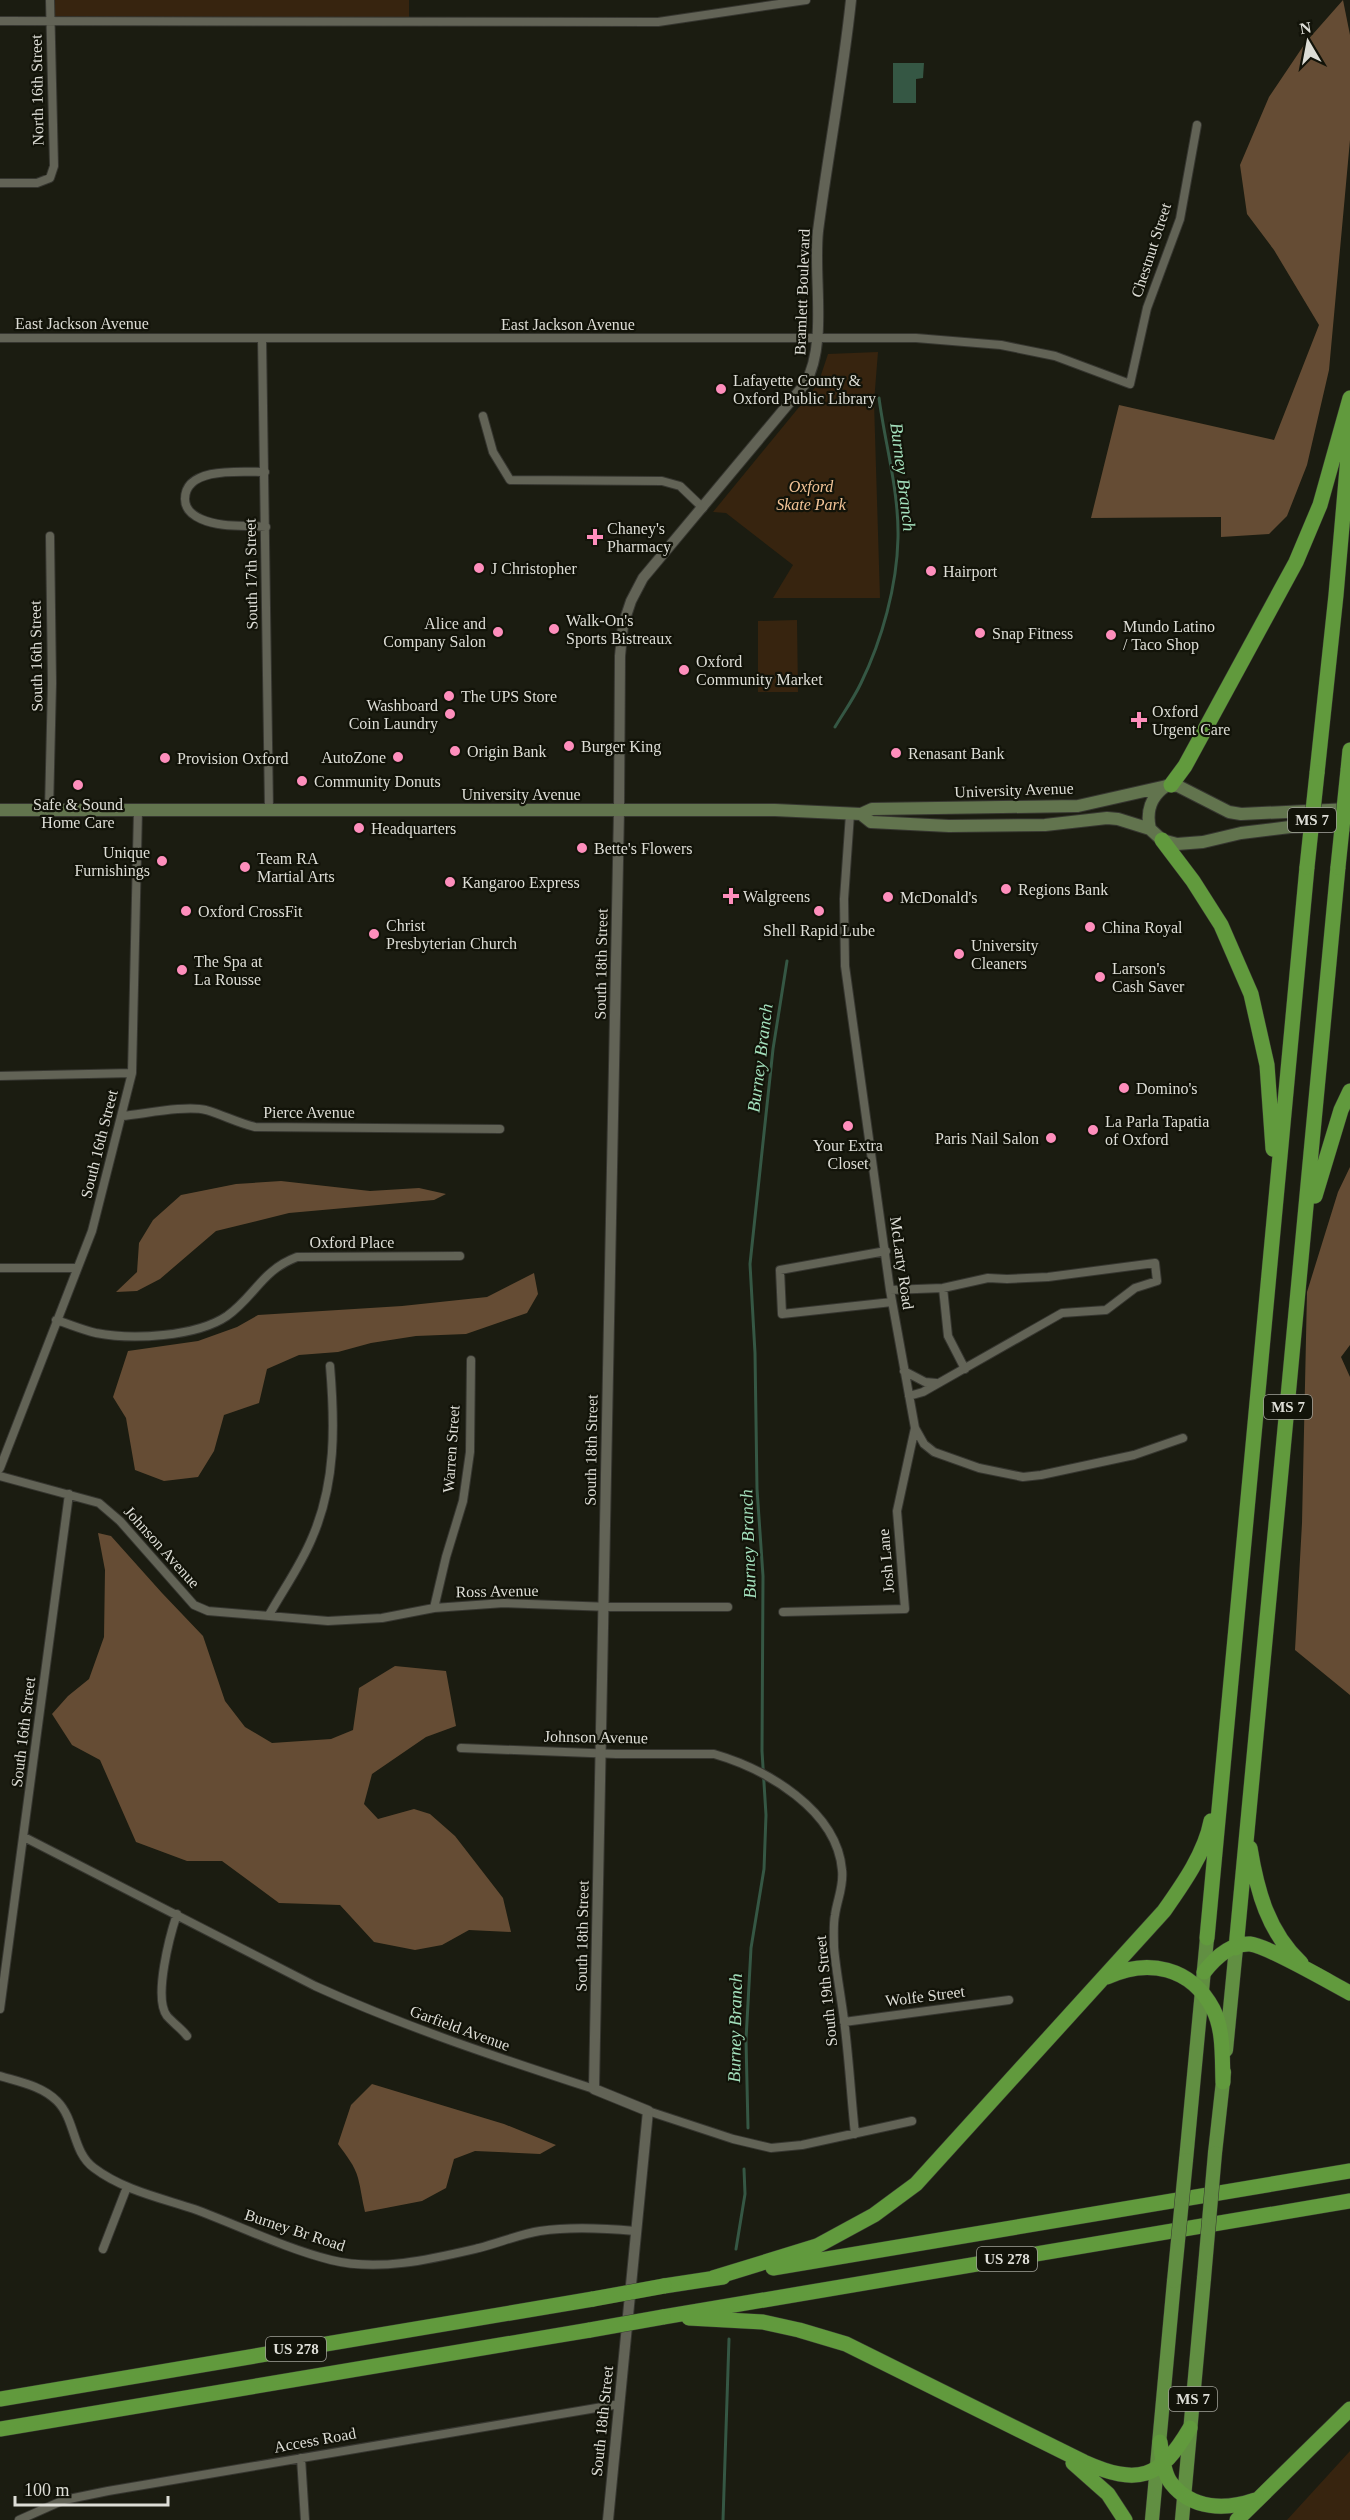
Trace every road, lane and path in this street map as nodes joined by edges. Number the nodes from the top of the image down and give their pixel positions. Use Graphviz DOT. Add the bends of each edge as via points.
graph roads {
  1 [pos="50,0"];
  2 [pos="806,0"];
  3 [pos="852,0"];
  4 [pos="0,21"];
  5 [pos="50,21"];
  6 [pos="1197,125"];
  7 [pos="0,183"];
  8 [pos="0,338"];
  9 [pos="262,338"];
  10 [pos="817,339"];
  11 [pos="1130,384"];
  12 [pos="1350,398"];
  13 [pos="483,416"];
  14 [pos="1350,434"];
  15 [pos="265,472"];
  16 [pos="703,508"];
  17 [pos="266,527"];
  18 [pos="50,536"];
  19 [pos="1350,750"];
  20 [pos="1169,785"];
  21 [pos="1350,809"];
  22 [pos="0,810"];
  23 [pos="49,810"];
  24 [pos="138,810"];
  25 [pos="269,810"];
  26 [pos="619,810"];
  27 [pos="856,814"];
  28 [pos="1350,825"];
  29 [pos="1150,829"];
  30 [pos="1162,840"];
  31 [pos="132,1073"];
  32 [pos="0,1076"];
  33 [pos="1350,1091"];
  34 [pos="122,1116"];
  35 [pos="500,1129"];
  36 [pos="1277,1188"];
  37 [pos="886,1251"];
  38 [pos="460,1256"];
  39 [pos="1302,1264"];
  40 [pos="0,1268"];
  41 [pos="78,1268"];
  42 [pos="943,1288"];
  43 [pos="890,1290"];
  44 [pos="892,1302"];
  45 [pos="56,1320"];
  46 [pos="471,1360"];
  47 [pos="330,1366"];
  48 [pos="965,1369"];
  49 [pos="904,1371"];
  50 [pos="937,1383"];
  51 [pos="909,1396"];
  52 [pos="915,1428"];
  53 [pos="1183,1438"];
  54 [pos="0,1468"];
  55 [pos="0,1476"];
  56 [pos="69,1494"];
  57 [pos="603,1606"];
  58 [pos="728,1607"];
  59 [pos="434,1608"];
  60 [pos="783,1612"];
  61 [pos="269,1615"];
  62 [pos="461,1748"];
  63 [pos="600,1753"];
  64 [pos="729,1758"];
  65 [pos="1223,1762"];
  66 [pos="1247,1825"];
  67 [pos="24,1837"];
  68 [pos="177,1914"];
  69 [pos="1207,1938"];
  70 [pos="1236,1948"];
  71 [pos="1204,1972"];
  72 [pos="1309,1972"];
  73 [pos="1100,1980"];
  74 [pos="1202,1993"];
  75 [pos="1350,1994"];
  76 [pos="1009,2000"];
  77 [pos="0,2009"];
  78 [pos="844,2022"];
  79 [pos="188,2036"];
  80 [pos="0,2076"];
  81 [pos="1223,2082"];
  82 [pos="594,2090"];
  83 [pos="648,2110"];
  84 [pos="912,2121"];
  85 [pos="855,2134"];
  86 [pos="1350,2171"];
  87 [pos="127,2187"];
  88 [pos="1350,2201"];
  89 [pos="636,2232"];
  90 [pos="103,2249"];
  91 [pos="713,2278"];
  92 [pos="666,2317"];
  93 [pos="0,2399"];
  94 [pos="620,2404"];
  95 [pos="1350,2409"];
  96 [pos="1190,2428"];
  97 [pos="0,2429"];
  98 [pos="1160,2442"];
  99 [pos="1052,2446"];
  100 [pos="301,2458"];
  101 [pos="1160,2467"];
  102 [pos="1184,2494"];
  103 [pos="1258,2499"];
  104 [pos="19,2520"];
  105 [pos="305,2520"];
  106 [pos="608,2520"];
  107 [pos="1125,2520"];
  108 [pos="1152,2520"];
  109 [pos="1182,2520"];
  110 [pos="1237,2520"];
  1 -- 5 [label="street, North 16th Street"];
  2 -- 5 [label="street" via="658,22"];
  3 -- 10 [label="street, Bramlett Boulevard" via="818,233"];
  4 -- 5 [label="street"];
  5 -- 7 [label="street, North 16th Street" via="54,166 50,178 37,183"];
  6 -- 11 [label="street, Chestnut Street" via="1180,219 1147,308"];
  8 -- 9 [label="street, East Jackson Avenue"];
  9 -- 10 [label="street, East Jackson Avenue"];
  9 -- 15 [label="street, South 17th Street"];
  10 -- 11 [label="street, East Jackson Avenue" via="991,342 1055,356"];
  10 -- 16 [label="street, Bramlett Boulevard" via="812,372 805,384"];
  12 -- 20 [label="highway" via="1320,505 1296,562 1185,766"];
  13 -- 16 [label="street" via="493,452 510,480 662,481 680,486"];
  14 -- 36 [label="highway, MS 7, bridge"];
  15 -- 17 [label="street, South 17th Street"];
  15 -- 17 [label="street" via="210,473 191,483 185,492 185,503 188,511 201,519"];
  16 -- 26 [label="street, Bramlett Boulevard" via="643,578 623,625"];
  17 -- 25 [label="street, South 17th Street"];
  18 -- 23 [label="street, South 16th Street"];
  19 -- 39 [label="highway, MS 7, bridge"];
  20 -- 21 [label="main road" via="1228,812 1241,814"];
  20 -- 27 [label="main road, University Avenue" via="1078,806 872,809"];
  20 -- 29 [label="main road" via="1154,796 1148,820"];
  22 -- 23 [label="main road, University Avenue"];
  23 -- 24 [label="main road, University Avenue"];
  24 -- 25 [label="main road, University Avenue"];
  24 -- 31 [label="street, South 16th Street"];
  25 -- 26 [label="main road, University Avenue"];
  26 -- 27 [label="main road, University Avenue"];
  26 -- 57 [label="street, South 18th Street"];
  27 -- 29 [label="main road, University Avenue" via="871,822 949,826 1045,825 1107,818"];
  27 -- 37 [label="street, McLarty Road" via="844,899 845,966"];
  28 -- 30 [label="main road" via="1290,827 1193,843"];
  29 -- 30 [label="main road, University Avenue"];
  30 -- 36 [label="highway" via="1221,925 1251,994 1267,1065"];
  31 -- 32 [label="street"];
  31 -- 34 [label="street, South 16th Street"];
  33 -- 39 [label="highway" via="1316,1188"];
  34 -- 35 [label="street, Pierce Avenue" via="205,1109 255,1127"];
  34 -- 41 [label="street, South 16th Street" via="92,1231"];
  36 -- 65 [label="highway, MS 7"];
  37 -- 43 [label="street, McLarty Road"];
  37 -- 44 [label="street" via="780,1270 782,1314"];
  38 -- 45 [label="street, Oxford Place" via="297,1257 269,1272 227,1316 194,1330 128,1336 96,1333"];
  39 -- 66 [label="highway, MS 7"];
  40 -- 41 [label="street"];
  41 -- 45 [label="street, South 16th Street"];
  42 -- 43 [label="street"];
  42 -- 48 [label="street" via="948,1336"];
  42 -- 48 [label="street" via="988,1278 1048,1277 1155,1263 1157,1281 1135,1288 1106,1310 1062,1313"];
  43 -- 44 [label="street, McLarty Road"];
  44 -- 49 [label="street, McLarty Road"];
  45 -- 54 [label="street, South 16th Street"];
  46 -- 59 [label="street, Warren Street" via="470,1452 463,1501"];
  47 -- 61 [label="street" via="335,1418 333,1456 323,1503 312,1539"];
  48 -- 50 [label="street"];
  49 -- 50 [label="street" via="925,1382"];
  49 -- 51 [label="street, McLarty Road"];
  50 -- 51 [label="street"];
  51 -- 52 [label="street, McLarty Road"];
  52 -- 53 [label="street, McLarty Road" via="934,1452 985,1470 1023,1477 1134,1455"];
  52 -- 60 [label="street, Josh Lane" via="897,1511 905,1609"];
  55 -- 56 [label="street, Johnson Avenue"];
  56 -- 61 [label="street, Johnson Avenue" via="99,1503 120,1521 194,1605 208,1611"];
  56 -- 67 [label="street, South 16th Street"];
  57 -- 58 [label="street, Ross Avenue"];
  57 -- 59 [label="street, Ross Avenue" via="504,1603"];
  57 -- 63 [label="street, South 18th Street"];
  59 -- 61 [label="street, Ross Avenue" via="382,1618 328,1621"];
  62 -- 63 [label="street, Johnson Avenue"];
  63 -- 64 [label="street, Johnson Avenue" via="714,1754"];
  63 -- 82 [label="street, South 18th Street"];
  64 -- 78 [label="street, South 19th Street" via="793,1792 823,1823 836,1847 842,1870 834,1948"];
  65 -- 69 [label="highway, MS 7"];
  65 -- 73 [label="highway" via="1210,1826 1181,1887"];
  66 -- 70 [label="highway, MS 7"];
  66 -- 72 [label="highway" via="1268,1920"];
  67 -- 68 [label="street, Garfield Avenue"];
  67 -- 77 [label="street, South 16th Street"];
  68 -- 79 [label="street" via="164,1966 163,2005 166,2015"];
  68 -- 82 [label="street, Garfield Avenue" via="360,2006 431,2035"];
  69 -- 71 [label="highway, MS 7"];
  70 -- 71 [label="highway" via="1218,1955"];
  70 -- 72 [label="highway" via="1250,1944"];
  70 -- 81 [label="highway, MS 7"];
  71 -- 74 [label="highway, MS 7"];
  72 -- 75 [label="highway"];
  73 -- 74 [label="highway" via="1122,1970 1155,1966 1174,1972"];
  73 -- 91 [label="highway" via="935,2165 896,2199 817,2246"];
  74 -- 81 [label="highway" via="1214,2011 1222,2046"];
  74 -- 98 [label="highway, MS 7, bridge"];
  76 -- 78 [label="street, Wolfe Street"];
  78 -- 85 [label="street, South 19th Street"];
  80 -- 87 [label="street, Burney Br Road" via="38,2088 58,2102 79,2150 92,2167"];
  81 -- 96 [label="highway, MS 7, bridge"];
  82 -- 83 [label="street, Garfield Avenue"];
  83 -- 85 [label="street, Garfield Avenue" via="771,2148"];
  83 -- 89 [label="street, South 18th Street"];
  84 -- 85 [label="street, Garfield Avenue"];
  86 -- 91 [label="highway, US 278"];
  87 -- 89 [label="street, Burney Br Road" via="332,2260 382,2266 478,2248 540,2231 593,2227"];
  87 -- 90 [label="street"];
  88 -- 92 [label="highway, US 278"];
  89 -- 94 [label="street, South 18th Street"];
  91 -- 93 [label="highway, US 278, bridge"];
  92 -- 97 [label="highway, US 278, bridge"];
  92 -- 99 [label="highway" via="763,2322 846,2344"];
  94 -- 100 [label="street, Access Road"];
  94 -- 106 [label="street, South 18th Street"];
  95 -- 103 [label="highway"];
  96 -- 101 [label="highway"];
  96 -- 102 [label="highway, MS 7"];
  98 -- 101 [label="highway"];
  99 -- 101 [label="highway" via="1121,2475"];
  99 -- 107 [label="highway" via="1108,2494"];
  100 -- 104 [label="street, Access Road" via="64,2500"];
  100 -- 105 [label="street"];
  101 -- 102 [label="highway"];
  101 -- 108 [label="highway"];
  102 -- 103 [label="highway" via="1205,2505 1224,2508"];
  102 -- 109 [label="highway, MS 7"];
  103 -- 110 [label="highway"];
}
